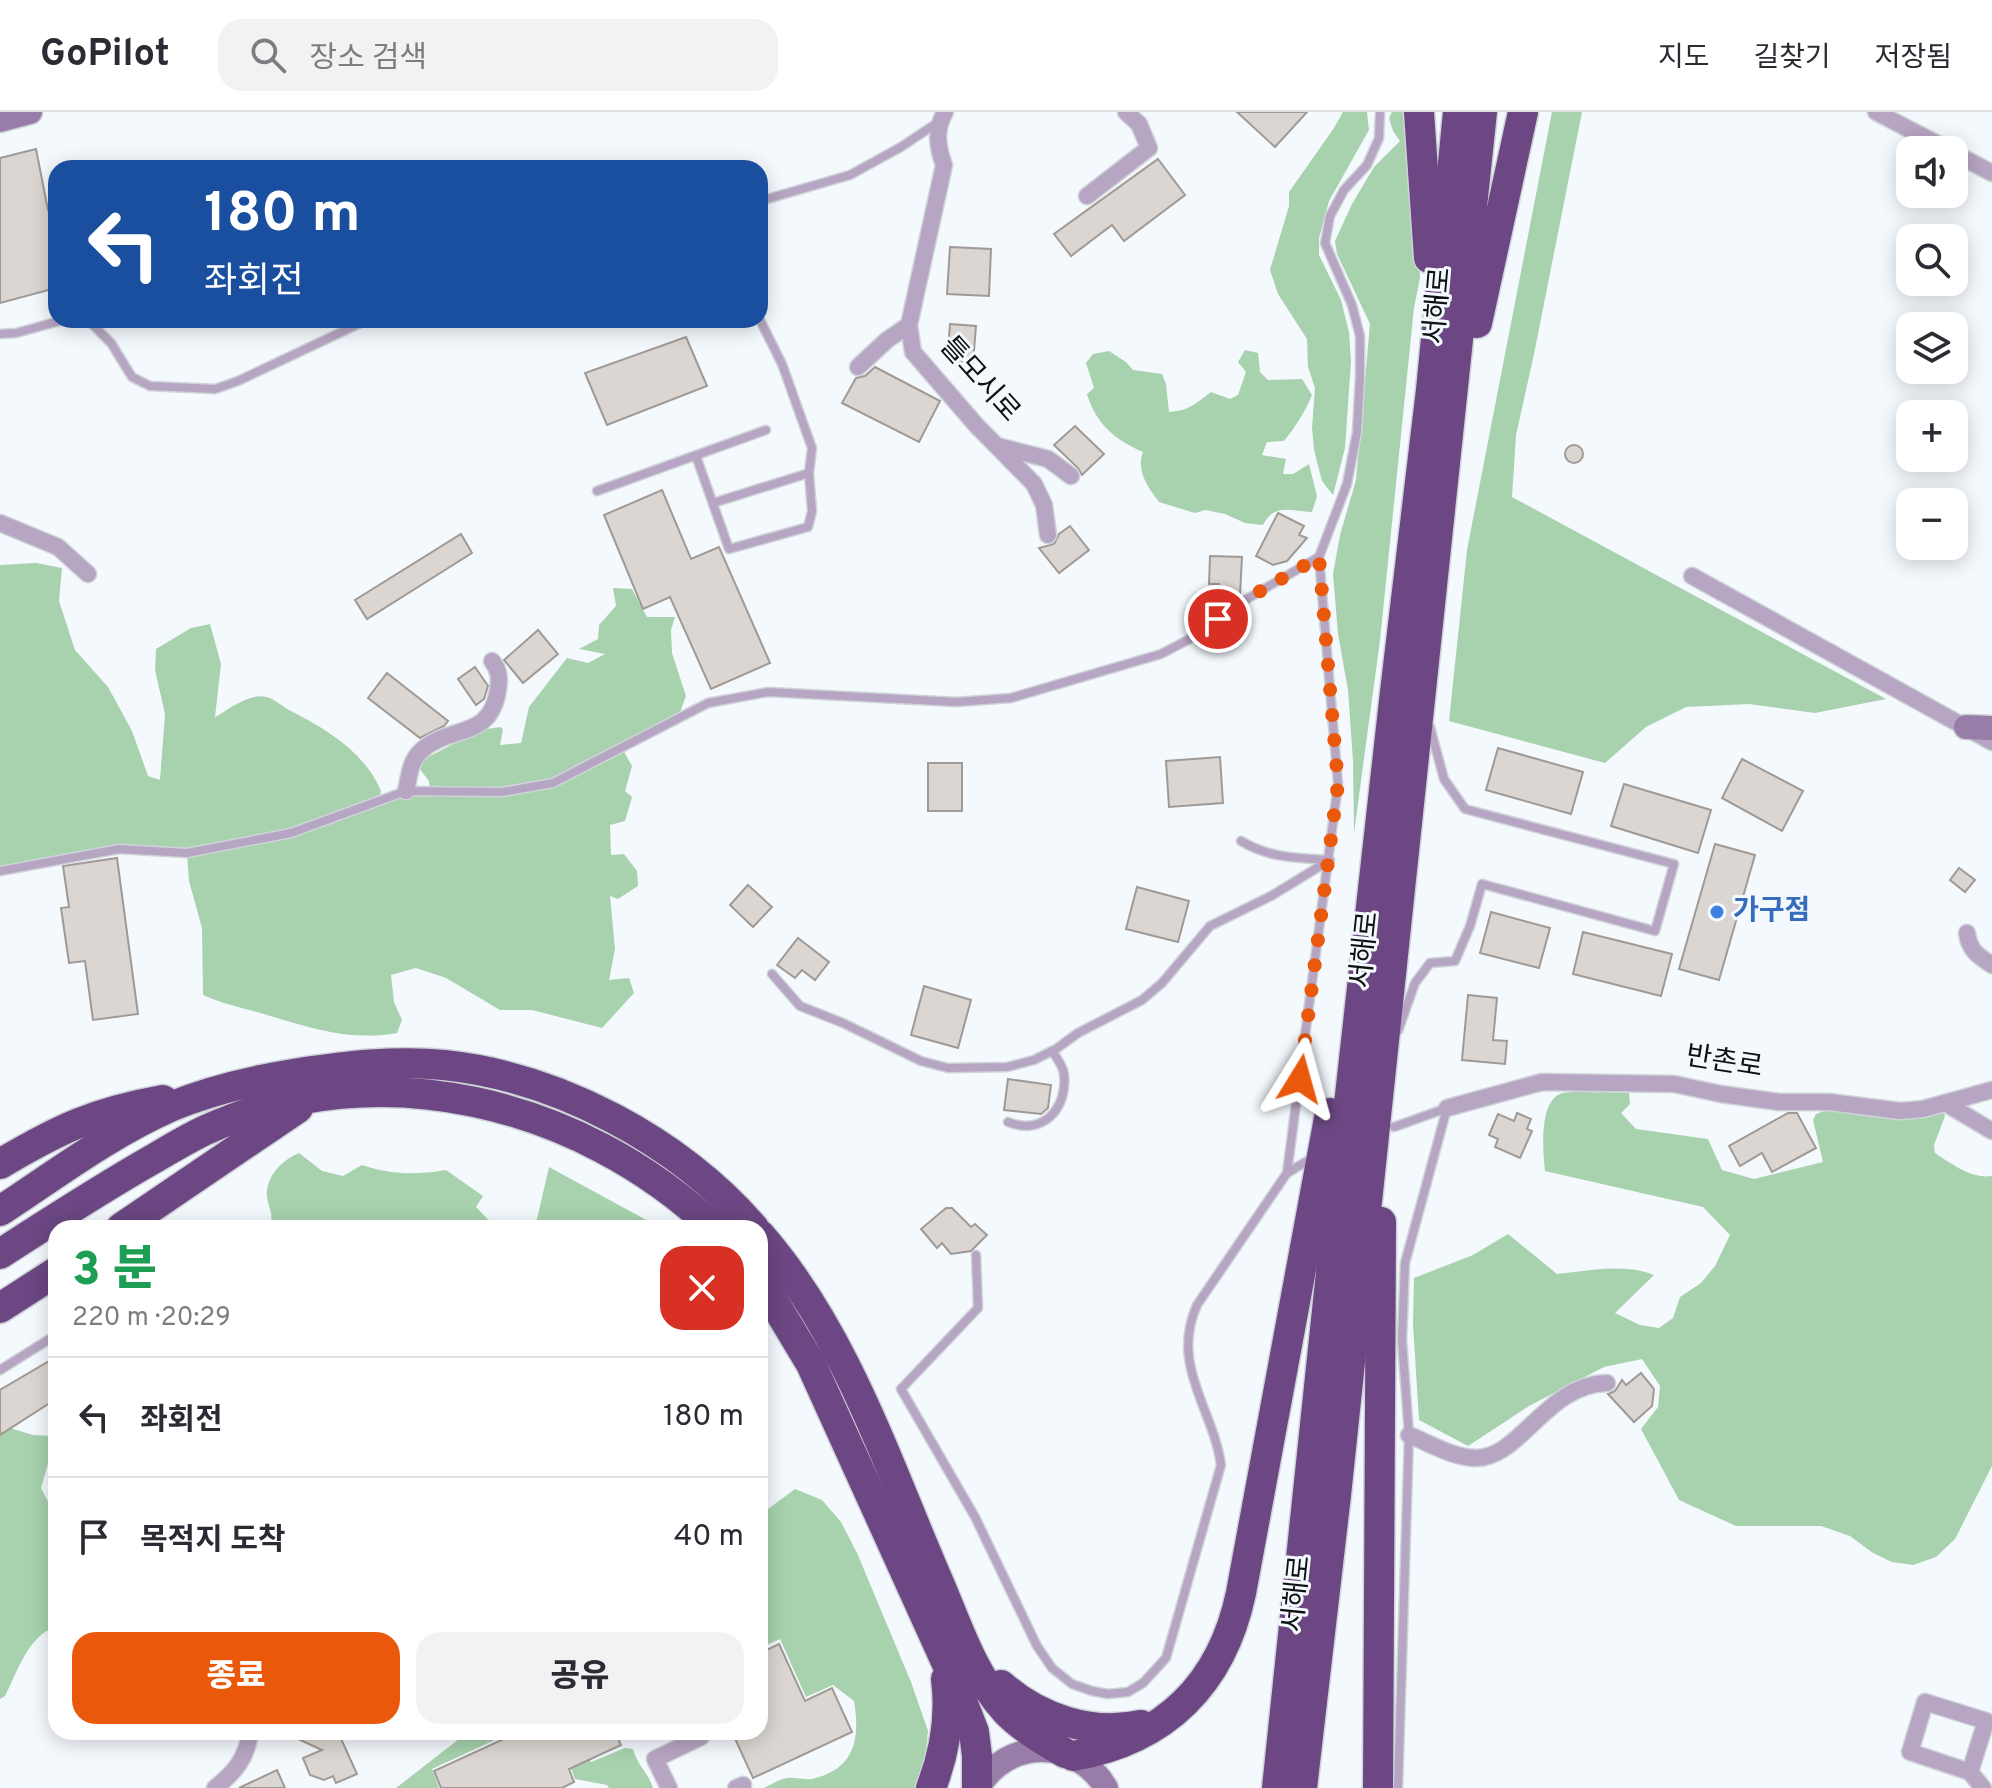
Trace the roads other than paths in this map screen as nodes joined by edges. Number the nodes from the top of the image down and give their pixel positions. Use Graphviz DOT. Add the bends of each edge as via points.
graph roads {
  1 [pos="30,112"];
  2 [pos="1126,112"];
  3 [pos="1380,112"];
  4 [pos="1419,112"];
  5 [pos="1458,112"];
  6 [pos="1482,112"];
  7 [pos="1523,112"];
  8 [pos="1876,112"];
  9 [pos="943,116"];
  10 [pos="0,120"];
  11 [pos="1922,136"];
  12 [pos="1968,160"];
  13 [pos="1992,173"];
  14 [pos="1087,196"];
  15 [pos="768,199"];
  16 [pos="48,324"];
  17 [pos="909,325"];
  18 [pos="96,328"];
  19 [pos="350,328"];
  20 [pos="764,328"];
  21 [pos="0,334"];
  22 [pos="1436,346"];
  23 [pos="858,367"];
  24 [pos="766,430"];
  25 [pos="997,446"];
  26 [pos="696,456"];
  27 [pos="1445,469"];
  28 [pos="809,473"];
  29 [pos="1071,476"];
  30 [pos="597,491"];
  31 [pos="713,503"];
  32 [pos="0,523"];
  33 [pos="1048,535"];
  34 [pos="1319,557"];
  35 [pos="88,574"];
  36 [pos="1692,576"];
  37 [pos="492,661"];
  38 [pos="1421,694"];
  39 [pos="1966,727"];
  40 [pos="1992,728"];
  41 [pos="1992,742"];
  42 [pos="406,791"];
  43 [pos="1241,841"];
  44 [pos="1330,860"];
  45 [pos="1376,863"];
  46 [pos="0,871"];
  47 [pos="1967,933"];
  48 [pos="1392,965"];
  49 [pos="1992,965"];
  50 [pos="772,974"];
  51 [pos="1052,1051"];
  52 [pos="1388,1058"];
  53 [pos="232,1087"];
  54 [pos="1992,1090"];
  55 [pos="323,1095"];
  56 [pos="1945,1103"];
  57 [pos="1447,1108"];
  58 [pos="1008,1122"];
  59 [pos="1394,1127"];
  60 [pos="1992,1131"];
  61 [pos="1314,1157"];
  62 [pos="0,1164"];
  63 [pos="1287,1173"];
  64 [pos="0,1211"];
  65 [pos="54,1220"];
  66 [pos="133,1220"];
  67 [pos="705,1220"];
  68 [pos="746,1220"];
  69 [pos="48,1224"];
  70 [pos="768,1245"];
  71 [pos="0,1254"];
  72 [pos="976,1255"];
  73 [pos="48,1277"];
  74 [pos="768,1292"];
  75 [pos="0,1308"];
  76 [pos="48,1340"];
  77 [pos="0,1370"];
  78 [pos="1607,1383"];
  79 [pos="1409,1435"];
  80 [pos="1336,1495"];
  81 [pos="954,1648"];
  82 [pos="1176,1711"];
  83 [pos="249,1740"];
  84 [pos="695,1740"];
  85 [pos="1069,1755"];
  86 [pos="1970,1772"];
  87 [pos="215,1788"];
  88 [pos="669,1788"];
  89 [pos="931,1788"];
  90 [pos="977,1788"];
  91 [pos="1106,1788"];
  92 [pos="1277,1788"];
  93 [pos="1302,1788"];
  94 [pos="1319,1788"];
  95 [pos="1378,1788"];
  96 [pos="1398,1788"];
  97 [pos="1983,1788"];
  1 -- 10 [label="main road"];
  2 -- 14 [label="street" via="1139,124 1149,148"];
  3 -- 34 [label="lane" via="1379,138 1367,165 1330,216 1325,243 1352,305 1360,336 1360,377 1347,484"];
  4 -- 22 [label="highway"];
  5 -- 22 [label="highway, 서해로"];
  6 -- 27 [label="highway, 서해로"];
  7 -- 27 [label="highway"];
  8 -- 11 [label="street"];
  9 -- 15 [label="lane" via="850,175"];
  9 -- 17 [label="street, 틀모시로" via="937,146 944,165"];
  12 -- 13 [label="street"];
  16 -- 21 [label="lane"];
  17 -- 23 [label="street"];
  17 -- 25 [label="street, 틀모시로" via="913,352"];
  18 -- 19 [label="lane" via="132,377 150,386 215,389"];
  20 -- 28 [label="lane" via="812,448"];
  22 -- 45 [label="highway, 서해로"];
  24 -- 26 [label="lane"];
  25 -- 29 [label="street" via="1048,459"];
  25 -- 33 [label="street, 틀모시로" via="1034,484 1044,505"];
  26 -- 30 [label="lane"];
  26 -- 31 [label="lane"];
  27 -- 38 [label="highway, 서해로"];
  28 -- 31 [label="lane"];
  28 -- 31 [label="lane" via="808,527 729,549"];
  32 -- 35 [label="street" via="58,547"];
  34 -- 42 [label="lane" via="1161,654 1011,698 956,702 768,692 708,703 553,783 502,792"];
  34 -- 44 [label="lane" via="1338,784"];
  36 -- 39 [label="street"];
  37 -- 42 [label="street" via="499,681 486,721 423,749 415,758"];
  38 -- 48 [label="highway, 서해로"];
  38 -- 52 [label="lane" via="1444,779 1465,809 1674,864 1655,931 1482,884 1455,961 1430,963 1415,983"];
  39 -- 40 [label="main road"];
  39 -- 41 [label="street"];
  42 -- 46 [label="lane" via="291,833 187,853 119,849"];
  43 -- 44 [label="lane" via="1276,856"];
  44 -- 51 [label="lane" via="1210,926 1142,1000"];
  44 -- 63 [label="lane"];
  45 -- 82 [label="highway" via="1238,1608 1211,1672"];
  45 -- 92 [label="highway, 서해로"];
  47 -- 49 [label="street" via="1968,944"];
  48 -- 52 [label="highway"];
  48 -- 80 [label="highway, 서해로"];
  50 -- 51 [label="lane" via="800,1006 921,1061 948,1068 1007,1067"];
  51 -- 58 [label="lane" via="1064,1076 1058,1109 1044,1122 1026,1128"];
  52 -- 95 [label="highway" via="1381,1202"];
  53 -- 62 [label="highway" via="85,1118"];
  53 -- 64 [label="highway" via="171,1107 112,1137"];
  53 -- 68 [label="highway" via="321,1070 408,1064 503,1077 565,1097 666,1150"];
  54 -- 56 [label="street, 반촌로"];
  55 -- 65 [label="highway" via="207,1129"];
  55 -- 66 [label="highway"];
  55 -- 67 [label="highway" via="421,1092 534,1119 629,1163"];
  56 -- 57 [label="street, 반촌로" via="1900,1111 1779,1102 1674,1084 1542,1082"];
  56 -- 60 [label="street"];
  57 -- 59 [label="lane"];
  57 -- 79 [label="lane" via="1405,1263 1402,1340"];
  61 -- 63 [label="lane"];
  63 -- 72 [label="lane" via="1189,1324 1196,1392 1221,1465 1166,1658 1150,1678 1128,1692 1092,1691 1052,1668 975,1517 901,1389 978,1308"];
  69 -- 71 [label="highway"];
  70 -- 81 [label="highway" via="811,1303 856,1391"];
  73 -- 75 [label="highway"];
  74 -- 81 [label="highway" via="811,1364"];
  76 -- 77 [label="lane"];
  78 -- 79 [label="street" via="1589,1383 1563,1395 1509,1444 1478,1458"];
  79 -- 96 [label="lane"];
  80 -- 93 [label="highway, 서해로"];
  80 -- 94 [label="highway"];
  81 -- 82 [label="highway" via="1032,1707 1072,1723 1119,1729"];
  81 -- 85 [label="highway" via="1006,1711"];
  81 -- 89 [label="highway" via="949,1716"];
  81 -- 90 [label="highway" via="977,1748"];
  82 -- 85 [label="highway" via="1126,1741"];
  83 -- 87 [label="street" via="246,1755"];
  84 -- 88 [label="street" via="655,1759"];
  85 -- 90 [label="main road" via="1036,1749 1014,1755 989,1771"];
  85 -- 91 [label="main road" via="1096,1773"];
  86 -- 86 [label="street" via="1986,1721 1925,1702 1910,1752"];
  86 -- 97 [label="street"];
}
